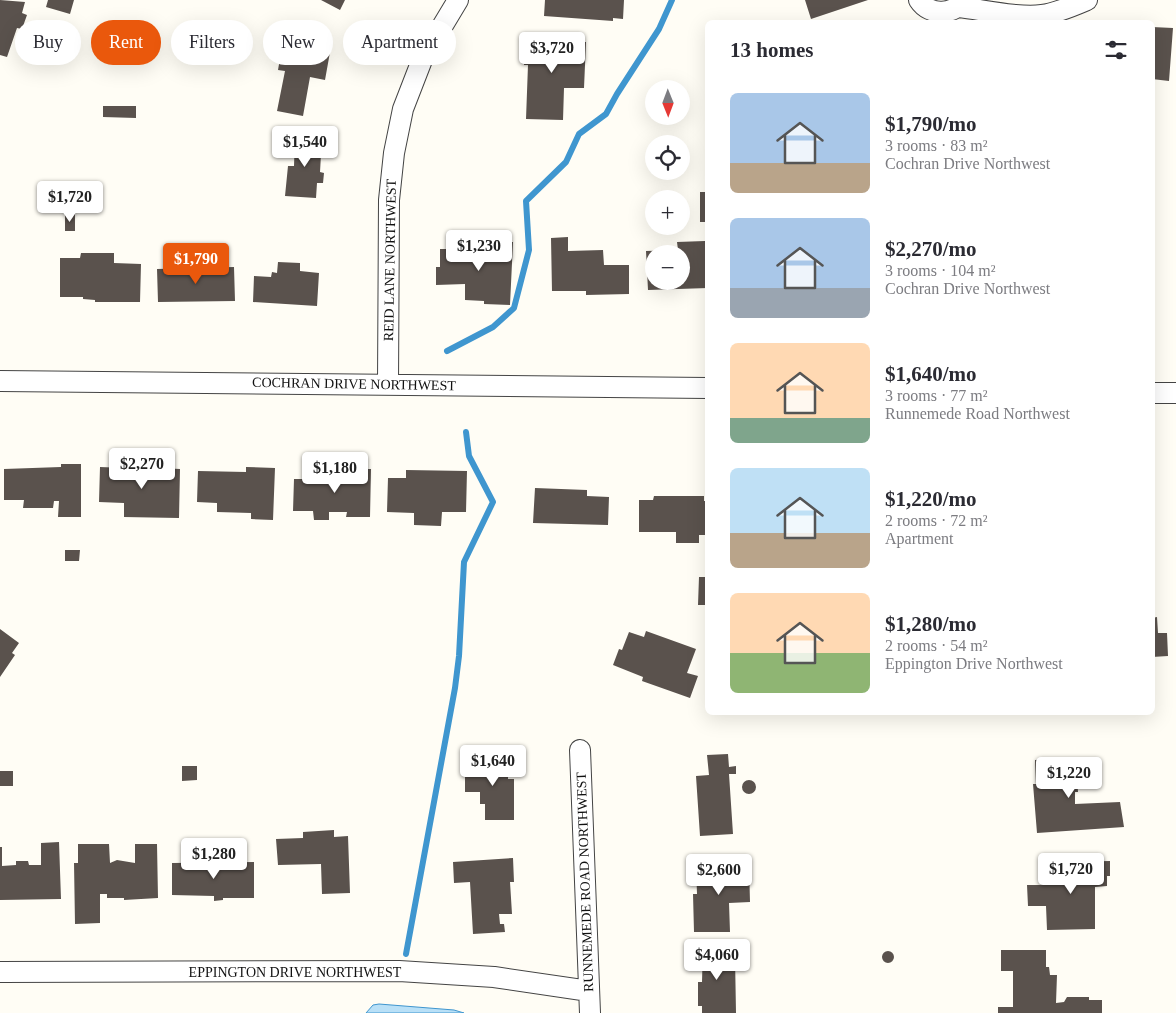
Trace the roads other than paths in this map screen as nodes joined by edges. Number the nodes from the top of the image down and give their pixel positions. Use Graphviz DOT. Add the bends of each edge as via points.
graph roads {
  1 [pos="458,0"];
  2 [pos="919,0"];
  3 [pos="1087,0"];
  4 [pos="962,3"];
  5 [pos="0,381"];
  6 [pos="388,385"];
  7 [pos="705,388"];
  8 [pos="1155,393"];
  9 [pos="1176,393"];
  10 [pos="580,750"];
  11 [pos="0,972"];
  12 [pos="589,991"];
  13 [pos="590,1013"];
  1 -- 6 [label="street, REID LANE NORTHWEST" via="422,60 403,109 394,153 390,200"];
  2 -- 4 [label="street" via="933,11 947,12"];
  3 -- 4 [label="street" via="1042,15 998,13"];
  5 -- 6 [label="street, COCHRAN DRIVE NORTHWEST"];
  6 -- 7 [label="street, COCHRAN DRIVE NORTHWEST"];
  8 -- 9 [label="street"];
  10 -- 12 [label="street, RUNNEMEDE ROAD NORTHWEST"];
  11 -- 12 [label="street, EPPINGTON DRIVE NORTHWEST" via="398,972 494,977"];
  12 -- 13 [label="street, RUNNEMEDE ROAD NORTHWEST"];
}
